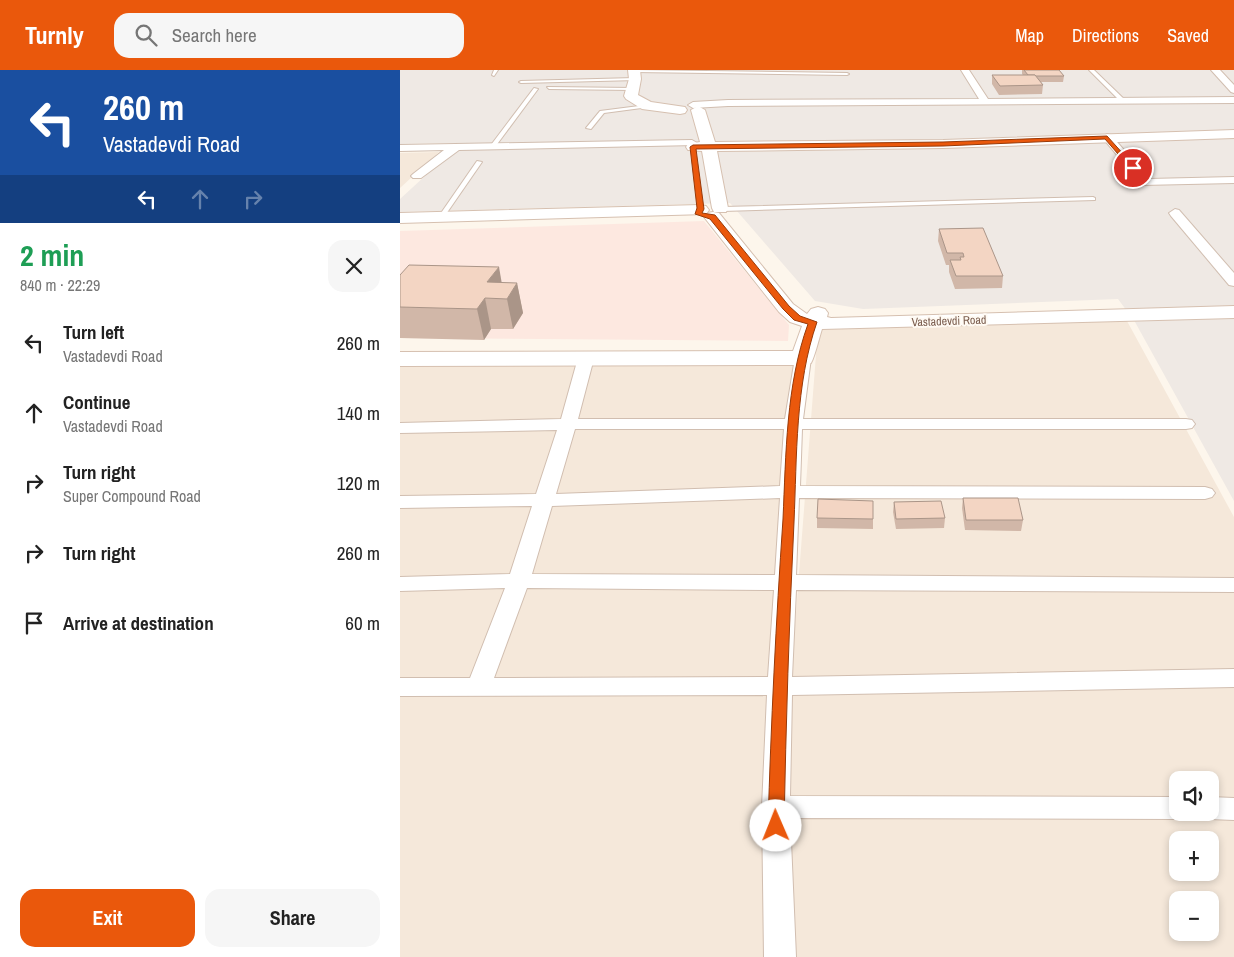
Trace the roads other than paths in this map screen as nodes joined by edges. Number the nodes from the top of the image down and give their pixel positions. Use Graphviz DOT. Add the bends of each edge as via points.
graph roads {
  1 [pos="965,70"];
  2 [pos="1091,70"];
  3 [pos="1215,70"];
  4 [pos="847,74"];
  5 [pos="634,77"];
  6 [pos="521,82"];
  7 [pos="548,88"];
  8 [pos="536,89"];
  9 [pos="1234,90"];
  10 [pos="1234,100"];
  11 [pos="985,101"];
  12 [pos="1123,101"];
  13 [pos="646,104"];
  14 [pos="690,108"];
  15 [pos="589,128"];
  16 [pos="1234,134"];
  17 [pos="1234,140"];
  18 [pos="1110,141"];
  19 [pos="493,146"];
  20 [pos="456,147"];
  21 [pos="400,148"];
  22 [pos="710,149"];
  23 [pos="693,151"];
  24 [pos="479,162"];
  25 [pos="417,176"];
  26 [pos="1234,180"];
  27 [pos="1093,199"];
  28 [pos="710,210"];
  29 [pos="1175,213"];
  30 [pos="442,216"];
  31 [pos="400,218"];
  32 [pos="400,223"];
  33 [pos="1234,282"];
  34 [pos="1234,305"];
  35 [pos="1234,312"];
  36 [pos="816,318"];
  37 [pos="400,347"];
  38 [pos="804,353"];
  39 [pos="586,358"];
  40 [pos="400,359"];
  41 [pos="568,424"];
  42 [pos="1186,424"];
  43 [pos="793,425"];
  44 [pos="400,428"];
  45 [pos="789,492"];
  46 [pos="1205,493"];
  47 [pos="543,500"];
  48 [pos="400,502"];
  49 [pos="519,581"];
  50 [pos="785,581"];
  51 [pos="400,584"];
  52 [pos="1234,585"];
  53 [pos="1234,678"];
  54 [pos="479,686"];
  55 [pos="780,686"];
  56 [pos="400,687"];
  57 [pos="776,807"];
  58 [pos="1169,808"];
  59 [pos="1219,808"];
  60 [pos="1234,809"];
  61 [pos="780,957"];
  1 -- 11 [label="street"];
  2 -- 12 [label="lane"];
  3 -- 9 [label="street"];
  4 -- 5 [label="lane"];
  5 -- 6 [label="lane"];
  5 -- 7 [label="lane"];
  5 -- 13 [label="street" via="631,96"];
  8 -- 19 [label="lane"];
  10 -- 12 [label="street"];
  11 -- 12 [label="street"];
  11 -- 14 [label="street" via="738,104"];
  13 -- 14 [label="street"];
  13 -- 15 [label="lane" via="602,112"];
  14 -- 22 [label="street, Vastadevdi Road"];
  14 -- 23 [label="street"];
  16 -- 18 [label="street"];
  17 -- 18 [label="street"];
  18 -- 22 [label="street"];
  18 -- 26 [label="street" via="1146,182"];
  19 -- 20 [label="street"];
  19 -- 23 [label="street"];
  20 -- 21 [label="street"];
  20 -- 25 [label="street"];
  22 -- 23 [label="street"];
  22 -- 28 [label="street, Vastadevdi Road"];
  24 -- 30 [label="lane"];
  27 -- 28 [label="lane"];
  28 -- 30 [label="street"];
  28 -- 32 [label="street"];
  28 -- 36 [label="street, Vastadevdi Road" via="786,308 797,318"];
  29 -- 33 [label="street"];
  30 -- 31 [label="street"];
  34 -- 36 [label="street, Vastadevdi Road"];
  35 -- 36 [label="street, Vastadevdi Road" via="898,323"];
  36 -- 38 [label="street"];
  37 -- 38 [label="street"];
  38 -- 39 [label="street"];
  38 -- 43 [label="street"];
  39 -- 40 [label="street"];
  39 -- 41 [label="street"];
  41 -- 43 [label="street"];
  41 -- 44 [label="street"];
  41 -- 47 [label="street"];
  42 -- 43 [label="street"];
  43 -- 45 [label="street"];
  45 -- 46 [label="street"];
  45 -- 47 [label="street"];
  45 -- 50 [label="street"];
  47 -- 48 [label="street"];
  47 -- 49 [label="street"];
  49 -- 50 [label="street"];
  49 -- 51 [label="street"];
  49 -- 54 [label="street"];
  50 -- 52 [label="street"];
  50 -- 55 [label="street"];
  53 -- 55 [label="street"];
  54 -- 55 [label="street"];
  54 -- 56 [label="street"];
  55 -- 57 [label="street"];
  57 -- 58 [label="street"];
  57 -- 61 [label="street"];
  59 -- 60 [label="street"];
}
